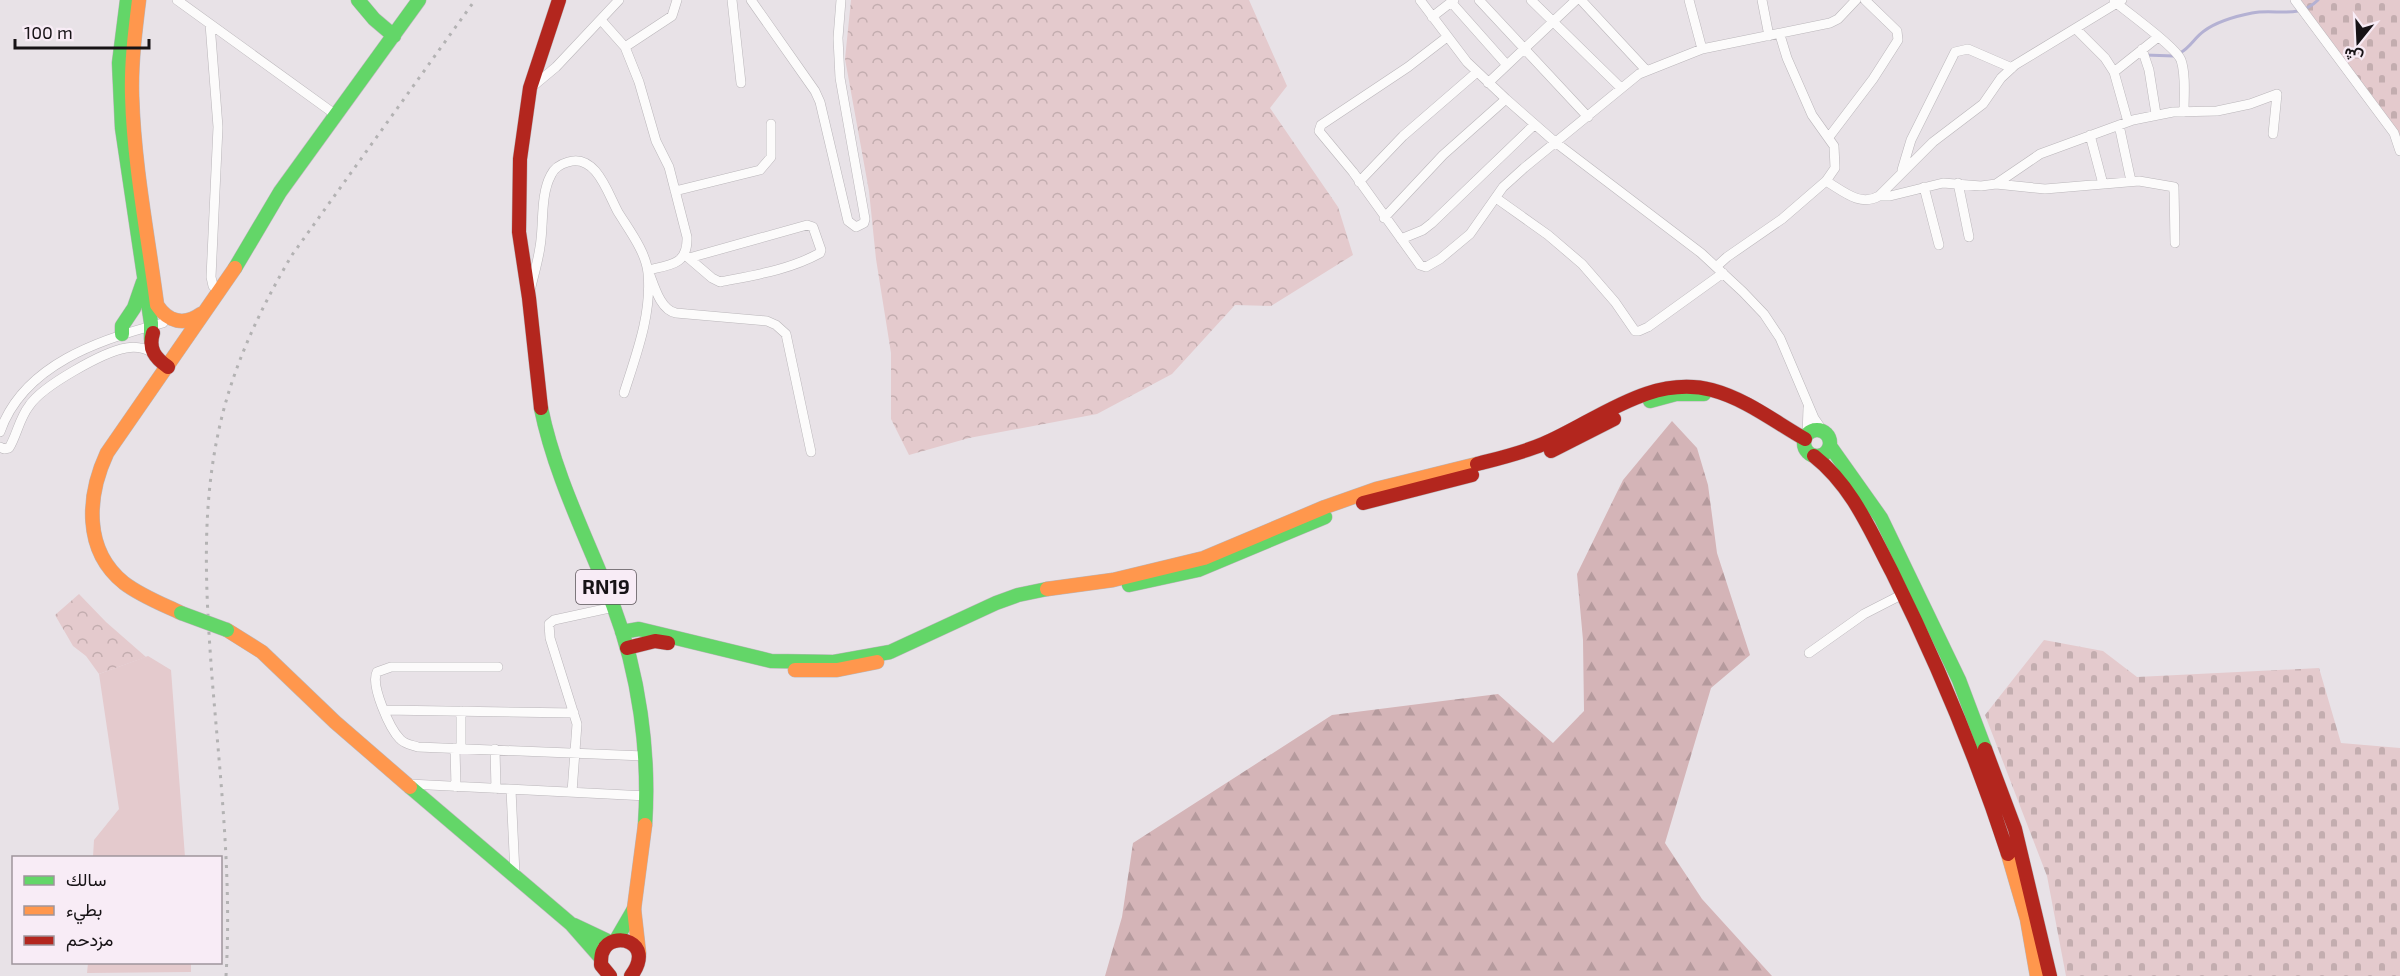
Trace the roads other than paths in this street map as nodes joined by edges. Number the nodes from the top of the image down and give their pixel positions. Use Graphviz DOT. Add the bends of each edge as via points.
graph roads {
  1 [pos="127,0"];
  2 [pos="140,0"];
  3 [pos="177,0"];
  4 [pos="358,0"];
  5 [pos="419,0"];
  6 [pos="559,0"];
  7 [pos="619,0"];
  8 [pos="677,0"];
  9 [pos="732,0"];
  10 [pos="751,0"];
  11 [pos="841,0"];
  12 [pos="1420,0"];
  13 [pos="1479,0"];
  14 [pos="1531,0"];
  15 [pos="1576,0"];
  16 [pos="1581,0"];
  17 [pos="1689,0"];
  18 [pos="1762,0"];
  19 [pos="1856,0"];
  20 [pos="1865,0"];
  21 [pos="2295,0"];
  22 [pos="1452,1"];
  23 [pos="2117,1"];
  24 [pos="1432,17"];
  25 [pos="602,20"];
  26 [pos="1553,22"];
  27 [pos="210,24"];
  28 [pos="2076,28"];
  29 [pos="1780,34"];
  30 [pos="394,36"];
  31 [pos="1769,36"];
  32 [pos="1447,37"];
  33 [pos="2158,37"];
  34 [pos="625,47"];
  35 [pos="1525,48"];
  36 [pos="1702,49"];
  37 [pos="2142,49"];
  38 [pos="1506,64"];
  39 [pos="2012,68"];
  40 [pos="1646,70"];
  41 [pos="1477,72"];
  42 [pos="2114,72"];
  43 [pos="741,83"];
  44 [pos="1488,83"];
  45 [pos="530,88"];
  46 [pos="1621,88"];
  47 [pos="1506,99"];
  48 [pos="2184,112"];
  49 [pos="2156,114"];
  50 [pos="336,115"];
  51 [pos="1588,117"];
  52 [pos="771,124"];
  53 [pos="2123,124"];
  54 [pos="1534,125"];
  55 [pos="2273,134"];
  56 [pos="2090,135"];
  57 [pos="1829,137"];
  58 [pos="1555,142"];
  59 [pos="2400,151"];
  60 [pos="1901,172"];
  61 [pos="1826,181"];
  62 [pos="2131,181"];
  63 [pos="1359,182"];
  64 [pos="1958,183"];
  65 [pos="1996,184"];
  66 [pos="2103,184"];
  67 [pos="1924,187"];
  68 [pos="675,190"];
  69 [pos="1879,196"];
  70 [pos="1496,198"];
  71 [pos="1384,218"];
  72 [pos="1969,237"];
  73 [pos="1401,238"];
  74 [pos="2175,243"];
  75 [pos="1939,245"];
  76 [pos="686,256"];
  77 [pos="648,270"];
  78 [pos="1720,270"];
  79 [pos="144,280"];
  80 [pos="220,292"];
  81 [pos="152,294"];
  82 [pos="529,298"];
  83 [pos="211,304"];
  84 [pos="180,322"];
  85 [pos="193,331"];
  86 [pos="154,335"];
  87 [pos="124,341"];
  88 [pos="168,367"];
  89 [pos="624,393"];
  90 [pos="1809,406"];
  91 [pos="1823,431"];
  92 [pos="0,432"];
  93 [pos="1808,445"];
  94 [pos="1830,446"];
  95 [pos="0,447"];
  96 [pos="811,452"];
  97 [pos="1903,594"];
  98 [pos="614,607"];
  99 [pos="622,632"];
  100 [pos="654,637"];
  101 [pos="627,648"];
  102 [pos="1809,653"];
  103 [pos="498,668"];
  104 [pos="384,710"];
  105 [pos="461,711"];
  106 [pos="574,713"];
  107 [pos="1968,727"];
  108 [pos="458,748"];
  109 [pos="495,749"];
  110 [pos="575,752"];
  111 [pos="644,756"];
  112 [pos="409,784"];
  113 [pos="456,787"];
  114 [pos="496,789"];
  115 [pos="511,790"];
  116 [pos="572,792"];
  117 [pos="647,796"];
  118 [pos="515,874"];
  119 [pos="634,909"];
  120 [pos="571,924"];
  121 [pos="613,941"];
  122 [pos="639,953"];
  123 [pos="600,957"];
  124 [pos="606,975"];
  125 [pos="631,976"];
  126 [pos="2037,976"];
  127 [pos="2050,976"];
  1 -- 79 [label="main road" via="119,93"];
  2 -- 81 [label="main road" via="132,94"];
  3 -- 27 [label="street"];
  4 -- 30 [label="main road"];
  5 -- 30 [label="main road"];
  6 -- 45 [label="main road, RN19"];
  7 -- 25 [label="street"];
  8 -- 34 [label="street" via="672,16"];
  9 -- 43 [label="street"];
  10 -- 11 [label="street" via="815,91 848,221 856,227 865,219 840,78"];
  12 -- 24 [label="street"];
  13 -- 35 [label="street"];
  14 -- 26 [label="street"];
  15 -- 26 [label="street"];
  16 -- 40 [label="street"];
  17 -- 36 [label="street"];
  18 -- 31 [label="street"];
  19 -- 29 [label="street" via="1830,23"];
  20 -- 57 [label="street" via="1897,31 1898,40"];
  21 -- 59 [label="street" via="2394,133"];
  22 -- 24 [label="street"];
  22 -- 38 [label="street"];
  23 -- 28 [label="street"];
  23 -- 33 [label="street"];
  24 -- 32 [label="street"];
  25 -- 34 [label="street"];
  25 -- 45 [label="street"];
  26 -- 35 [label="street"];
  26 -- 46 [label="street"];
  27 -- 50 [label="street"];
  27 -- 80 [label="street" via="218,127 211,277"];
  28 -- 39 [label="street"];
  28 -- 42 [label="street"];
  29 -- 31 [label="street"];
  29 -- 57 [label="street" via="1812,115"];
  30 -- 50 [label="main road"];
  31 -- 36 [label="street"];
  32 -- 41 [label="street"];
  32 -- 63 [label="street" via="1319,128"];
  33 -- 37 [label="street"];
  33 -- 48 [label="street" via="2180,58"];
  34 -- 68 [label="street"];
  35 -- 38 [label="street"];
  35 -- 51 [label="street"];
  36 -- 40 [label="street"];
  37 -- 42 [label="street"];
  37 -- 49 [label="street"];
  38 -- 44 [label="street"];
  39 -- 60 [label="street" via="1983,104"];
  39 -- 60 [label="street" via="1968,49 1955,52 1911,140"];
  40 -- 46 [label="street"];
  41 -- 44 [label="street"];
  41 -- 63 [label="street" via="1421,120"];
  42 -- 53 [label="street"];
  44 -- 47 [label="street"];
  45 -- 82 [label="main road, RN19" via="518,196"];
  46 -- 51 [label="street"];
  47 -- 54 [label="street"];
  47 -- 71 [label="street" via="1443,155"];
  48 -- 49 [label="street"];
  48 -- 55 [label="street" via="2228,109 2277,94"];
  49 -- 53 [label="street"];
  50 -- 80 [label="main road" via="280,192"];
  51 -- 58 [label="street"];
  52 -- 68 [label="street" via="771,157 760,170"];
  53 -- 56 [label="street"];
  53 -- 62 [label="street"];
  54 -- 58 [label="street"];
  54 -- 73 [label="street" via="1432,223"];
  56 -- 65 [label="street" via="2040,154"];
  56 -- 66 [label="street"];
  57 -- 61 [label="street" via="1836,162"];
  58 -- 70 [label="street"];
  58 -- 78 [label="street"];
  60 -- 69 [label="street"];
  61 -- 69 [label="street" via="1858,200 1870,201"];
  61 -- 78 [label="street" via="1782,219 1727,257"];
  62 -- 66 [label="street"];
  62 -- 74 [label="street" via="2174,187"];
  63 -- 71 [label="street"];
  64 -- 65 [label="street"];
  64 -- 67 [label="street"];
  64 -- 72 [label="street"];
  65 -- 66 [label="street" via="2045,189"];
  67 -- 69 [label="street"];
  67 -- 75 [label="street"];
  68 -- 76 [label="street" via="687,237"];
  70 -- 73 [label="street" via="1470,234 1429,267 1420,265"];
  70 -- 78 [label="street" via="1582,264 1635,331 1648,327"];
  71 -- 73 [label="street"];
  76 -- 76 [label="street" via="720,282 802,263 820,253 821,247 813,227 807,225"];
  76 -- 77 [label="street"];
  77 -- 82 [label="street" via="602,180 585,162 573,160 554,169 546,185 540,247"];
  77 -- 89 [label="street" via="648,300"];
  77 -- 96 [label="street" via="670,312 767,321 786,334"];
  78 -- 90 [label="street" via="1773,327"];
  79 -- 81 [label="main road"];
  79 -- 87 [label="main road" via="134,309 122,326"];
  80 -- 83 [label="main road"];
  81 -- 84 [label="main road" via="166,316"];
  81 -- 86 [label="main road"];
  82 -- 98 [label="main road, RN19" via="547,437"];
  83 -- 84 [label="main road" via="194,320"];
  83 -- 85 [label="main road"];
  84 -- 85 [label="main road"];
  84 -- 86 [label="main road"];
  85 -- 88 [label="main road"];
  86 -- 87 [label="street"];
  86 -- 87 [label="street" via="142,348"];
  86 -- 88 [label="main road"];
  87 -- 92 [label="street" via="109,339 39,376 19,397"];
  87 -- 95 [label="street" via="114,351 46,388 29,405 11,445 6,449"];
  88 -- 112 [label="main road, bridge" via="107,453 94,484 90,510 99,550 117,576 145,597 227,630 262,652 335,722"];
  90 -- 91 [label="street"];
  90 -- 93 [label="street"];
  91 -- 93 [label="main road" via="1814,430"];
  91 -- 94 [label="main road"];
  93 -- 94 [label="main road" via="1826,453"];
  93 -- 97 [label="main road" via="1842,482"];
  93 -- 100 [label="main road" via="1759,411 1720,392 1687,384 1666,386 1518,454 1376,489 1196,560 1113,580 1018,594 890,652 834,662 797,663"];
  94 -- 107 [label="main road" via="1881,518 1934,623 1959,680"];
  97 -- 102 [label="street" via="1864,614"];
  97 -- 107 [label="main road"];
  98 -- 99 [label="main road, RN19"];
  98 -- 106 [label="street" via="549,624"];
  99 -- 100 [label="main road" via="639,629"];
  99 -- 101 [label="main road, RN19"];
  100 -- 101 [label="main road"];
  101 -- 111 [label="main road, RN19" via="639,704"];
  103 -- 104 [label="street" via="382,669 374,677"];
  104 -- 105 [label="street"];
  104 -- 108 [label="street" via="402,741 418,747"];
  105 -- 106 [label="street"];
  105 -- 108 [label="street"];
  106 -- 110 [label="street"];
  107 -- 126 [label="main road" via="2033,941"];
  107 -- 127 [label="main road" via="2015,829"];
  108 -- 109 [label="street"];
  108 -- 113 [label="street"];
  109 -- 110 [label="street"];
  109 -- 114 [label="street"];
  110 -- 111 [label="street"];
  110 -- 116 [label="street"];
  111 -- 117 [label="main road, RN19"];
  112 -- 113 [label="street"];
  112 -- 118 [label="main road"];
  113 -- 114 [label="street"];
  114 -- 115 [label="street"];
  115 -- 116 [label="street"];
  115 -- 118 [label="street"];
  116 -- 117 [label="street"];
  117 -- 119 [label="main road, RN19"];
  118 -- 120 [label="main road"];
  119 -- 121 [label="main road, RN19"];
  119 -- 122 [label="main road, RN19"];
  120 -- 121 [label="main road"];
  120 -- 123 [label="main road"];
  121 -- 122 [label="main road" via="630,942"];
  121 -- 123 [label="main road, RN19" via="605,946"];
  122 -- 125 [label="main road, RN19" via="639,966"];
  123 -- 124 [label="main road"];
}
